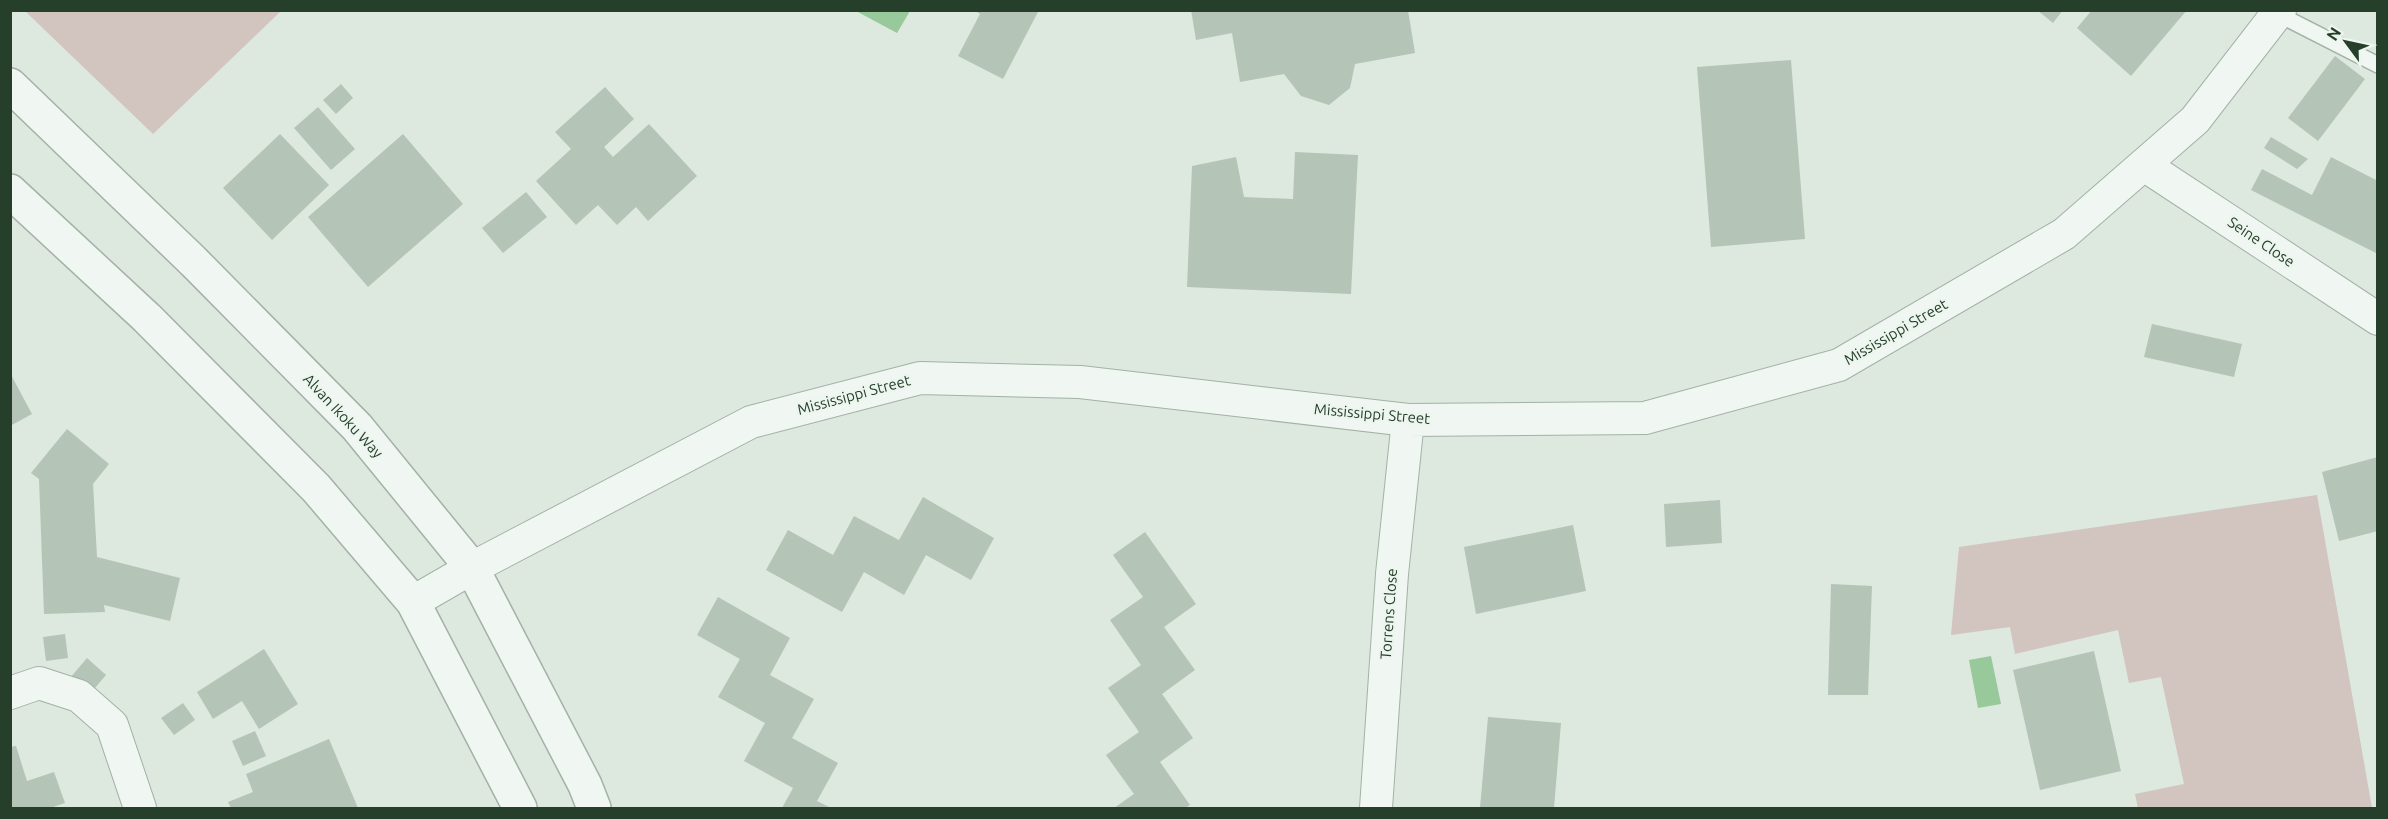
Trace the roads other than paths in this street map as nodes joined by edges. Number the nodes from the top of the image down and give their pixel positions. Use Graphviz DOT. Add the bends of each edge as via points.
graph roads {
  1 [pos="2279,12"];
  2 [pos="2378,65"];
  3 [pos="10,85"];
  4 [pos="2144,165"];
  5 [pos="10,191"];
  6 [pos="2378,320"];
  7 [pos="1408,420"];
  8 [pos="472,568"];
  9 [pos="413,602"];
  10 [pos="10,693"];
  11 [pos="140,808"];
  12 [pos="520,808"];
  13 [pos="594,808"];
  14 [pos="1376,808"];
  1 -- 2 [label="lane"];
  1 -- 4 [label="street, Mississippi Street" via="2195,120"];
  3 -- 8 [label="street, Alvan Ikoku Way" via="194,262 357,427"];
  4 -- 6 [label="street, Seine Close"];
  4 -- 7 [label="street, Mississippi Street" via="2064,234 1839,365 1645,418"];
  5 -- 9 [label="street" via="147,318 316,488"];
  7 -- 8 [label="street, Mississippi Street" via="1080,382 920,378 751,422"];
  7 -- 14 [label="street, Torrens Close" via="1392,574"];
  8 -- 9 [label="street, Mississippi Street"];
  8 -- 13 [label="street, Alvan Ikoku Way"];
  9 -- 12 [label="street"];
  10 -- 11 [label="street" via="39,683 79,696 112,724"];
}
